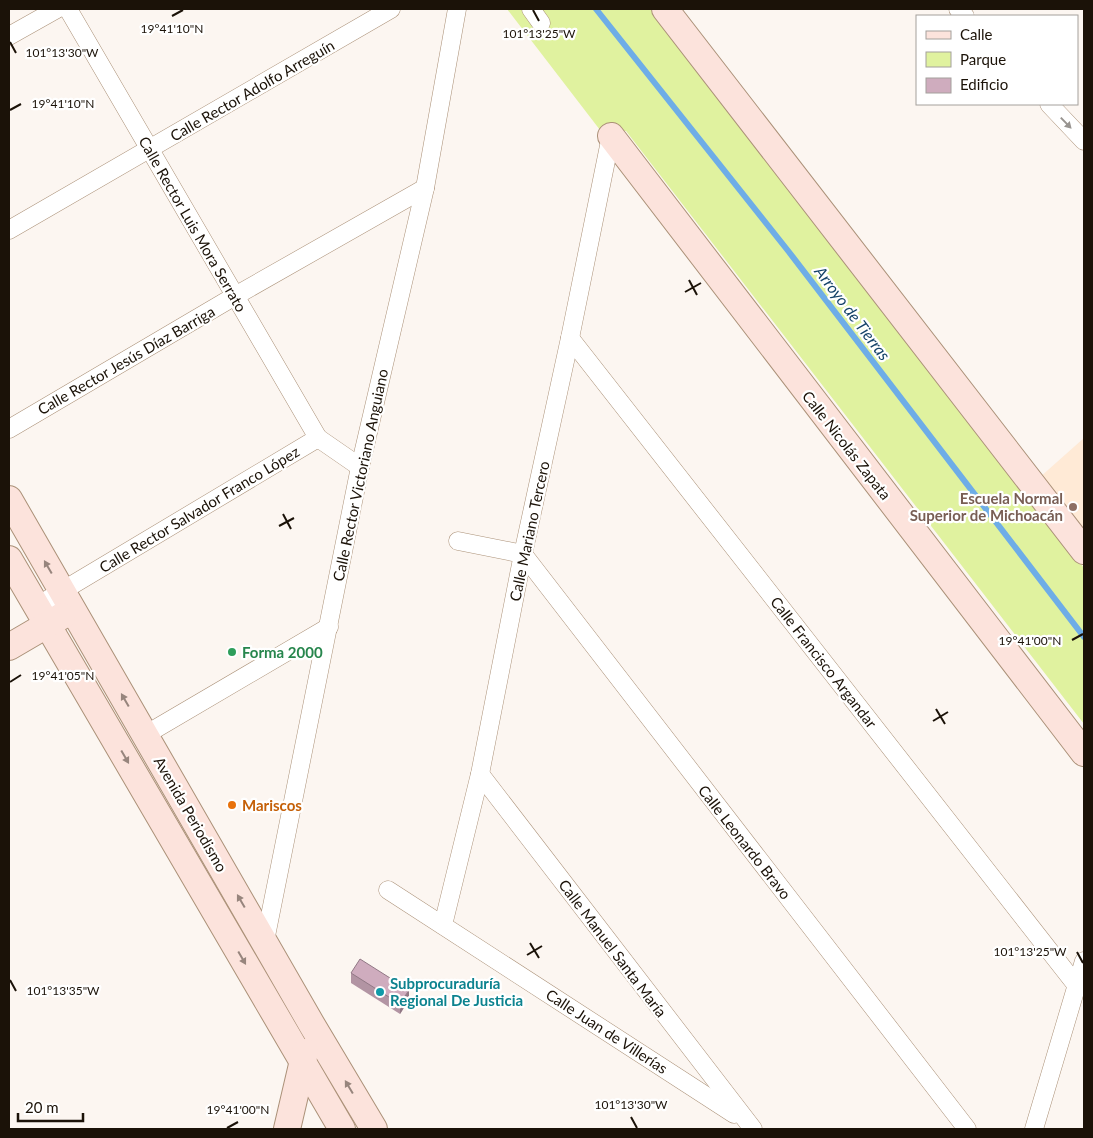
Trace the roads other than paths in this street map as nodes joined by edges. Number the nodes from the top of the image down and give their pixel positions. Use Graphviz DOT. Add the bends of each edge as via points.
graph roads {
  1 [pos="57,9"];
  2 [pos="68,9"];
  3 [pos="391,9"];
  4 [pos="457,9"];
  5 [pos="665,9"];
  6 [pos="9,36"];
  7 [pos="1049,105"];
  8 [pos="610,136"];
  9 [pos="1084,141"];
  10 [pos="150,150"];
  11 [pos="425,188"];
  12 [pos="9,230"];
  13 [pos="235,296"];
  14 [pos="570,338"];
  15 [pos="9,429"];
  16 [pos="318,438"];
  17 [pos="360,467"];
  18 [pos="9,499"];
  19 [pos="458,540"];
  20 [pos="1084,551"];
  21 [pos="524,554"];
  22 [pos="9,559"];
  23 [pos="67,601"];
  24 [pos="42,615"];
  25 [pos="329,628"];
  26 [pos="9,647"];
  27 [pos="145,735"];
  28 [pos="1084,754"];
  29 [pos="480,774"];
  30 [pos="388,890"];
  31 [pos="443,925"];
  32 [pos="265,941"];
  33 [pos="1084,961"];
  34 [pos="1077,986"];
  35 [pos="312,1025"];
  36 [pos="302,1061"];
  37 [pos="749,1125"];
  38 [pos="287,1129"];
  39 [pos="342,1129"];
  40 [pos="374,1129"];
  41 [pos="967,1129"];
  42 [pos="1034,1129"];
  1 -- 6 [label="street"];
  2 -- 10 [label="street, Calle Rector Luis Mora Serrato"];
  3 -- 10 [label="street, Calle Rector Adolfo Arreguín"];
  4 -- 11 [label="street, Calle Rector Victoriano Anguiano"];
  5 -- 20 [label="street"];
  7 -- 9 [label="street, one-way"];
  8 -- 14 [label="street, Calle Mariano Tercero"];
  8 -- 28 [label="street, Calle Nicolás Zapata"];
  10 -- 12 [label="street, Calle Rector Adolfo Arreguín"];
  10 -- 13 [label="street, Calle Rector Luis Mora Serrato"];
  11 -- 13 [label="street, Calle Rector Jesús Díaz Barriga"];
  11 -- 17 [label="street, Calle Rector Victoriano Anguiano"];
  13 -- 15 [label="street, Calle Rector Jesús Díaz Barriga"];
  13 -- 16 [label="street, Calle Rector Luis Mora Serrato"];
  14 -- 21 [label="street, Calle Mariano Tercero"];
  14 -- 34 [label="street, Calle Francisco Argandar"];
  16 -- 17 [label="street, Calle Rector Salvador Franco López"];
  16 -- 23 [label="street, Calle Rector Salvador Franco López"];
  17 -- 25 [label="street, Calle Rector Victoriano Anguiano"];
  23 -- 18 [label="street, Avenida Periodismo, one-way"];
  19 -- 21 [label="street"];
  21 -- 29 [label="street, Calle Mariano Tercero"];
  21 -- 41 [label="street, Calle Leonardo Bravo"];
  22 -- 24 [label="street, Avenida Periodismo"];
  23 -- 24 [label="street"];
  27 -- 23 [label="street, Avenida Periodismo, one-way"];
  24 -- 26 [label="street"];
  24 -- 36 [label="street, Avenida Periodismo, one-way"];
  25 -- 27 [label="street"];
  25 -- 32 [label="street, Calle Rector Victoriano Anguiano"];
  32 -- 27 [label="street, Avenida Periodismo, one-way"];
  29 -- 31 [label="street, Calle Mariano Tercero"];
  29 -- 37 [label="street, Calle Manuel Santa María"];
  30 -- 31 [label="street, Calle Juan de Villerías"];
  31 -- 37 [label="street, Calle Juan de Villerías"];
  32 -- 35 [label="street, Avenida Periodismo"];
  33 -- 34 [label="street"];
  34 -- 42 [label="street"];
  35 -- 36 [label="street"];
  40 -- 35 [label="street, Avenida Periodismo, one-way"];
  36 -- 38 [label="street"];
  36 -- 39 [label="street, Avenida Periodismo"];
}
